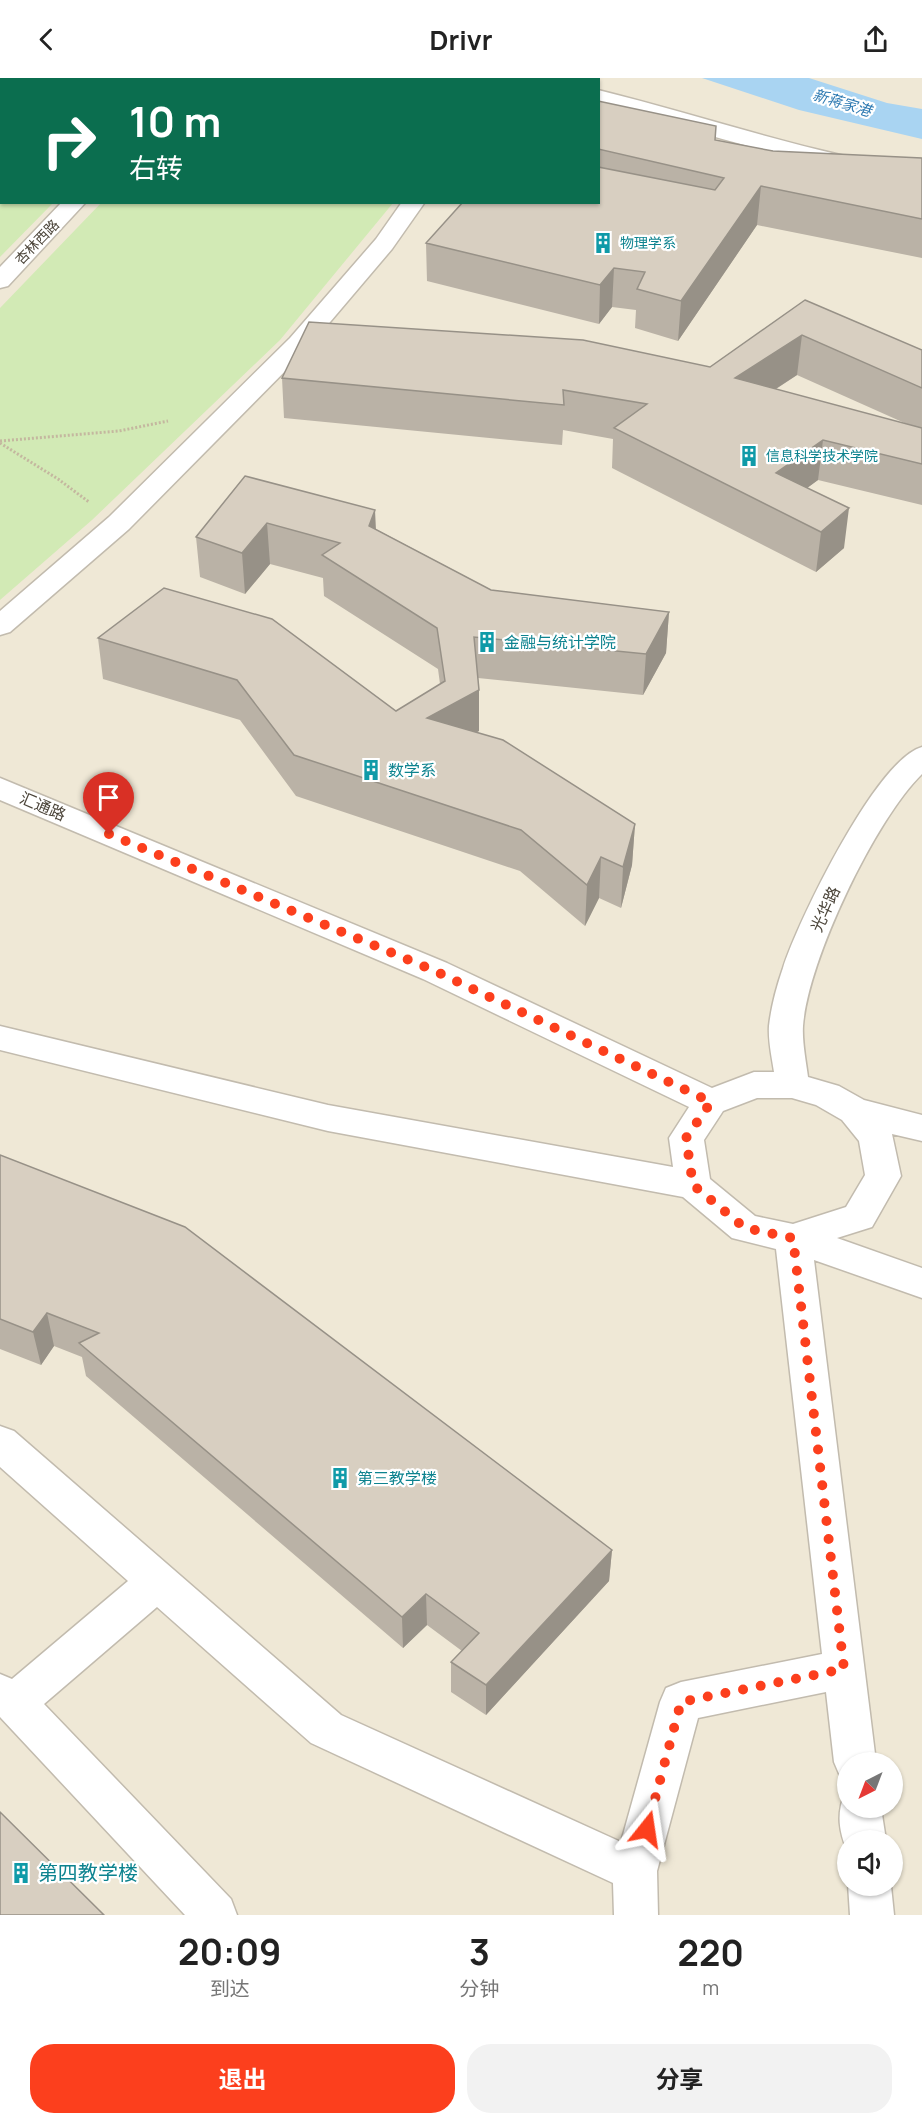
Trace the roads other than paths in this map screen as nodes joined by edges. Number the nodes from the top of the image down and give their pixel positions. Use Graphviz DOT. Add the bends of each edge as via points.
graph roads {
  1 [pos="600,97"];
  2 [pos="922,178"];
  3 [pos="73,204"];
  4 [pos="413,204"];
  5 [pos="0,281"];
  6 [pos="0,626"];
  7 [pos="922,756"];
  8 [pos="0,788"];
  9 [pos="0,1038"];
  10 [pos="792,1085"];
  11 [pos="711,1102"];
  12 [pos="854,1111"];
  13 [pos="922,1128"];
  14 [pos="693,1185"];
  15 [pos="793,1238"];
  16 [pos="922,1283"];
  17 [pos="0,1443"];
  18 [pos="158,1581"];
  19 [pos="844,1669"];
  20 [pos="8,1698"];
  21 [pos="854,1752"];
  22 [pos="635,1871"];
  23 [pos="870,1896"];
  24 [pos="215,1915"];
  25 [pos="636,1915"];
  26 [pos="872,1915"];
  1 -- 2 [label="street" via="758,142 871,170"];
  3 -- 5 [label="street, 杏林西路"];
  4 -- 6 [label="street" via="384,244 299,343 119,523"];
  7 -- 10 [label="street, 光华路" via="895,783 846,862 799,968 786,1027"];
  8 -- 11 [label="street, 汇通路" via="435,971"];
  9 -- 14 [label="street" via="328,1118"];
  10 -- 11 [label="street" via="754,1085"];
  10 -- 12 [label="street" via="827,1095"];
  11 -- 14 [label="street" via="686,1138"];
  12 -- 13 [label="street"];
  12 -- 15 [label="street" via="876,1137 883,1176 859,1217"];
  14 -- 15 [label="street" via="745,1228"];
  15 -- 16 [label="street"];
  15 -- 19 [label="street"];
  17 -- 18 [label="street"];
  18 -- 20 [label="street"];
  18 -- 22 [label="street" via="326,1728"];
  19 -- 21 [label="street"];
  19 -- 22 [label="street" via="681,1702"];
  20 -- 24 [label="street"];
  22 -- 25 [label="street"];
  23 -- 26 [label="street"];
}
